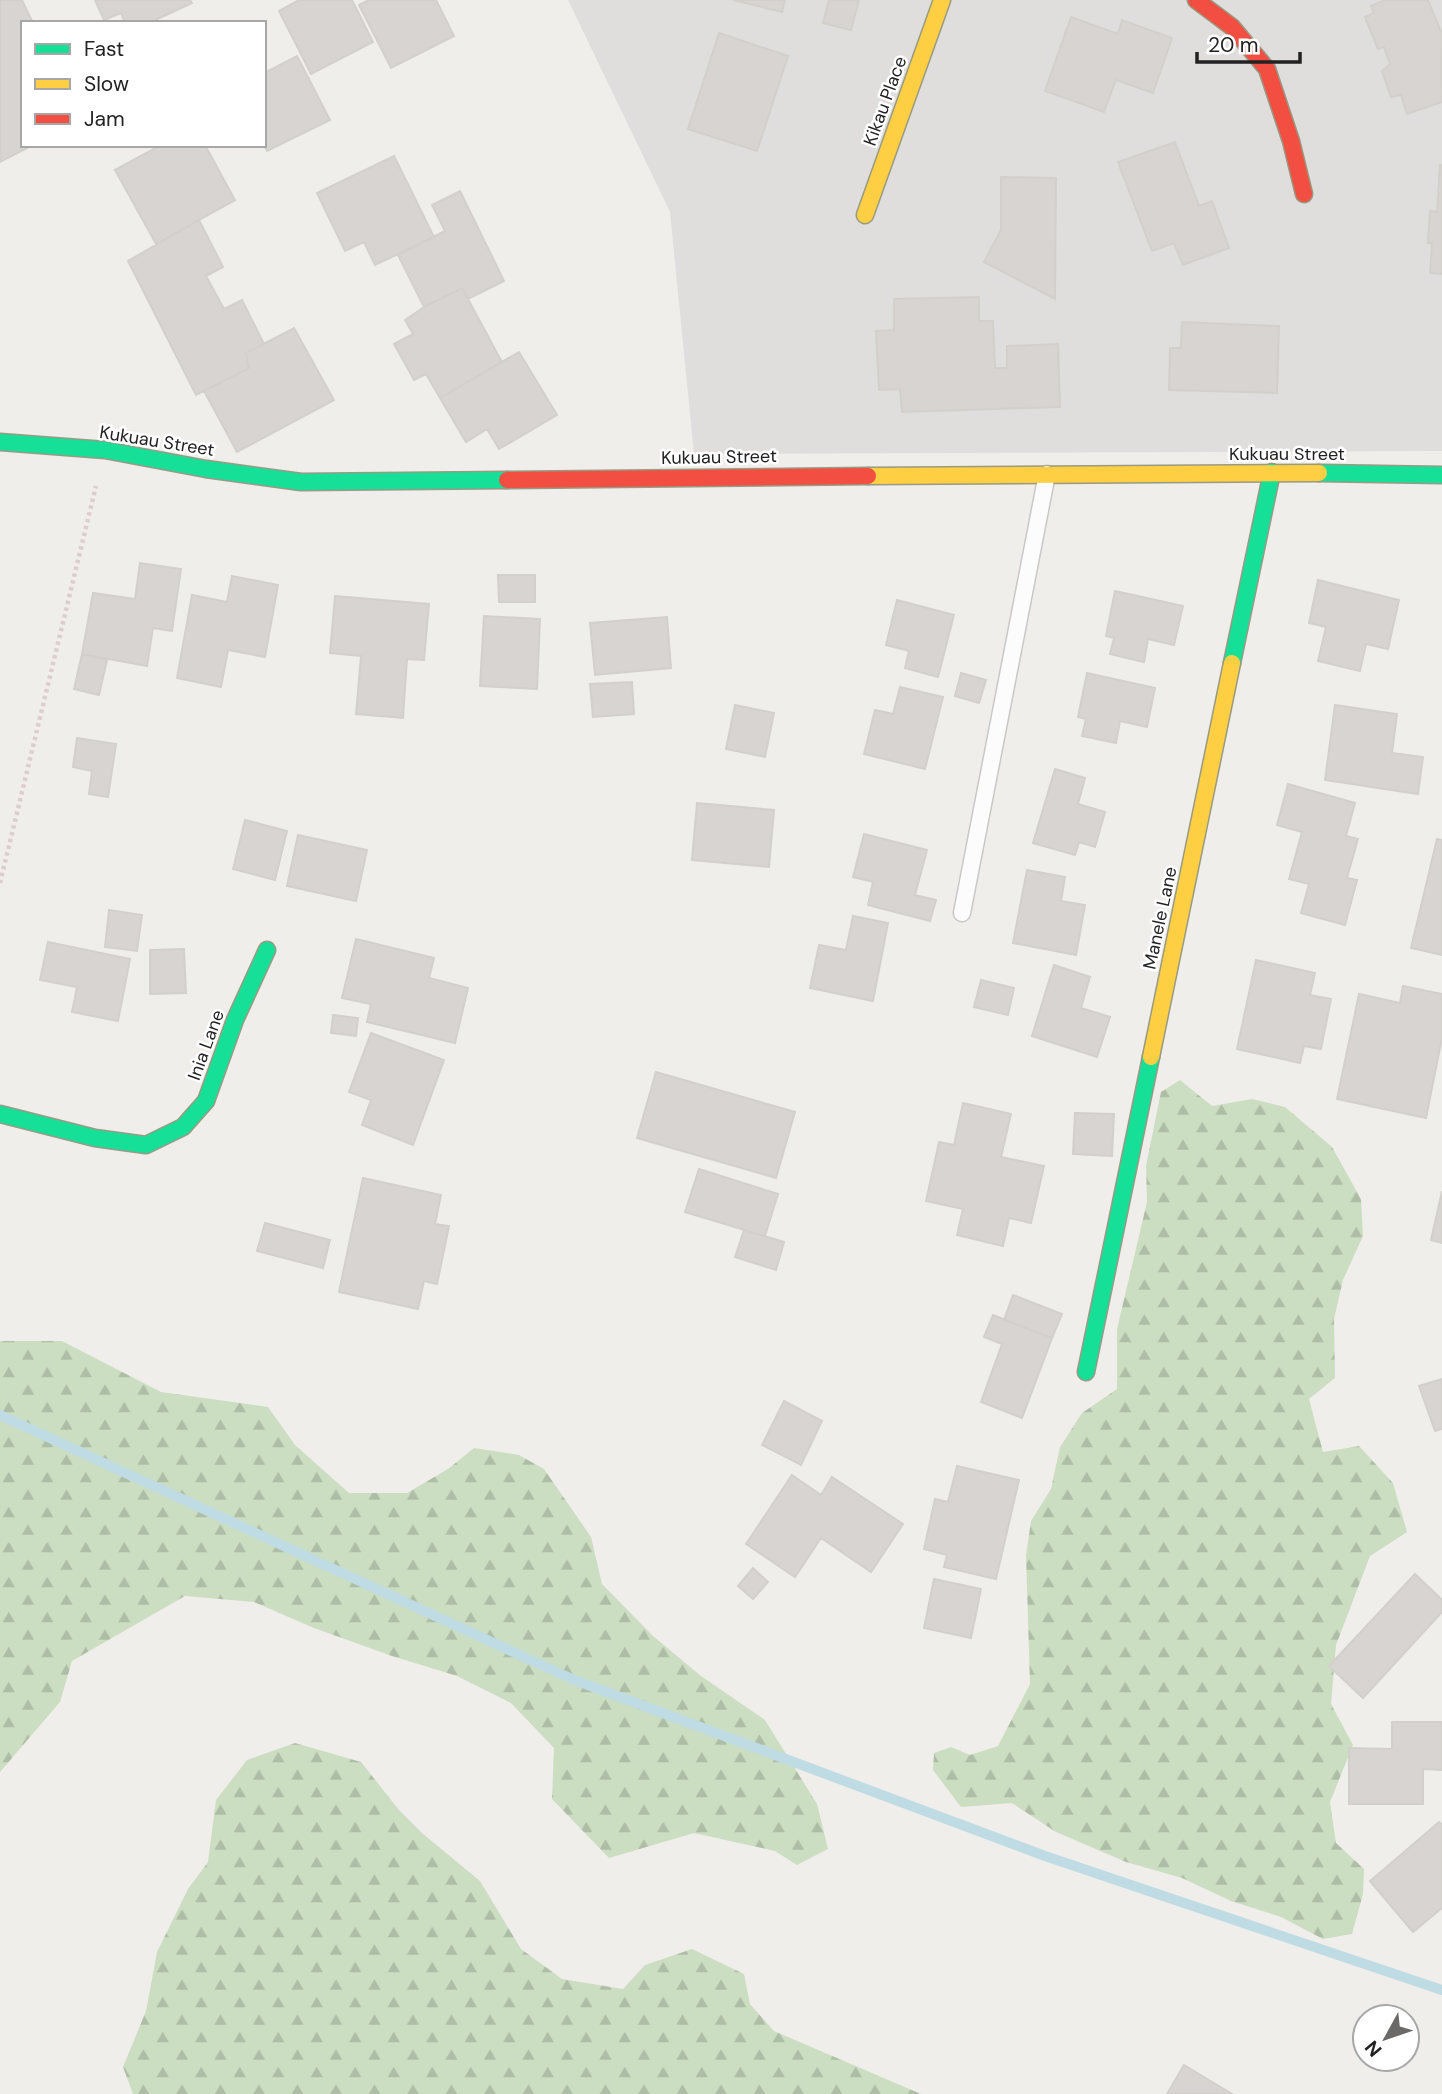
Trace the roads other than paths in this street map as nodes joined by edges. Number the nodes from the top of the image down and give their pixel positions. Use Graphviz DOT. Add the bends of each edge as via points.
graph roads {
  1 [pos="942,0"];
  2 [pos="1196,0"];
  3 [pos="1304,194"];
  4 [pos="865,215"];
  5 [pos="0,442"];
  6 [pos="1272,472"];
  7 [pos="1047,474"];
  8 [pos="1442,474"];
  9 [pos="962,913"];
  10 [pos="267,950"];
  11 [pos="0,1114"];
  12 [pos="1086,1372"];
  1 -- 4 [label="street, Kikau Place"];
  2 -- 3 [label="street" via="1232,27 1267,69"];
  5 -- 7 [label="street, Kukuau Street" via="105,450 301,482"];
  6 -- 7 [label="street, Kukuau Street"];
  6 -- 8 [label="street, Kukuau Street"];
  6 -- 12 [label="street, Manele Lane"];
  7 -- 9 [label="lane"];
  10 -- 11 [label="street, Inia Lane" via="206,1101 183,1127 146,1145 95,1138"];
}
